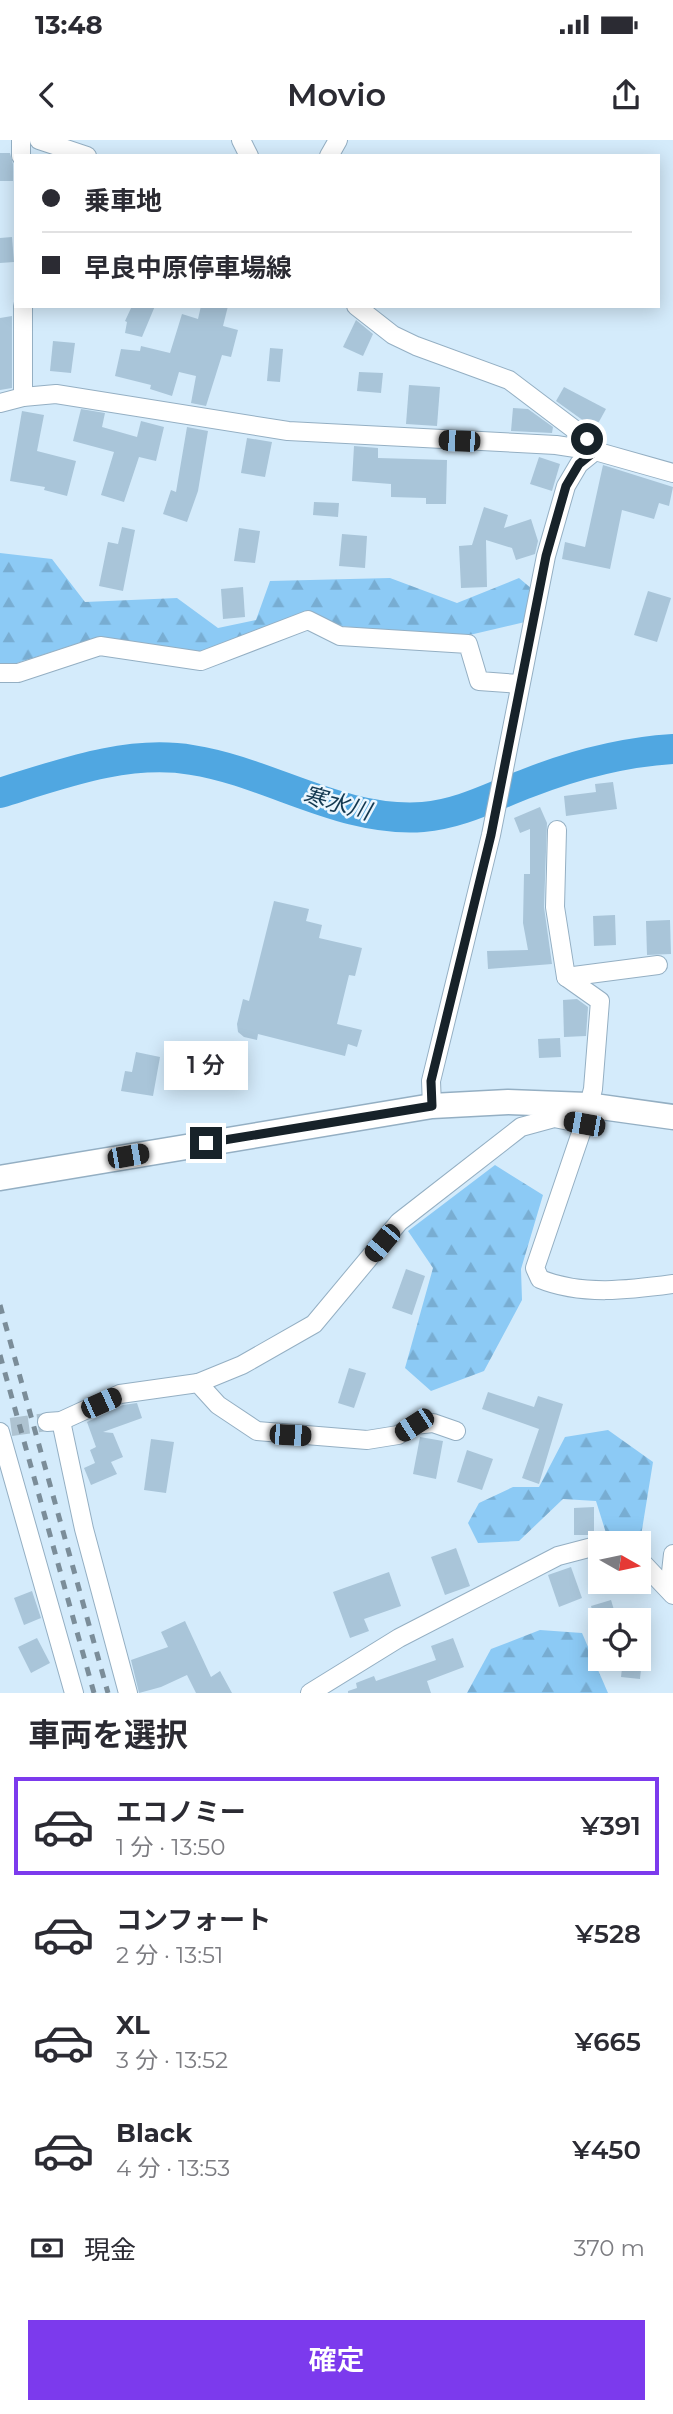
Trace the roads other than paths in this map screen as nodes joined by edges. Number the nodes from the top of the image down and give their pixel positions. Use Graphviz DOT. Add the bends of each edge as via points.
graph roads {
  1 [pos="39,140"];
  2 [pos="81,154"];
  3 [pos="23,308"];
  4 [pos="359,308"];
  5 [pos="23,397"];
  6 [pos="0,403"];
  7 [pos="595,451"];
  8 [pos="673,473"];
  9 [pos="0,673"];
  10 [pos="519,684"];
  11 [pos="557,830"];
  12 [pos="658,965"];
  13 [pos="566,977"];
  14 [pos="432,1106"];
  15 [pos="586,1114"];
  16 [pos="673,1117"];
  17 [pos="0,1178"];
  18 [pos="673,1284"];
  19 [pos="198,1383"];
  20 [pos="4,1430"];
  21 [pos="456,1432"];
  22 [pos="588,1548"];
  23 [pos="673,1554"];
  24 [pos="651,1572"];
  25 [pos="671,1593"];
  26 [pos="74,1693"];
  27 [pos="128,1693"];
  28 [pos="310,1693"];
  1 -- 2 [label="street"];
  3 -- 5 [label="street"];
  4 -- 7 [label="street" via="393,335 509,380 587,439"];
  5 -- 6 [label="street"];
  5 -- 7 [label="street" via="81,396 288,431"];
  7 -- 8 [label="street"];
  7 -- 10 [label="street" via="579,464 566,486"];
  9 -- 10 [label="street" via="18,673 100,646 201,661 308,620 340,636 468,644 479,681"];
  10 -- 14 [label="street" via="491,835 431,1081"];
  11 -- 13 [label="street" via="555,907"];
  12 -- 13 [label="street"];
  13 -- 15 [label="street" via="600,1001 593,1089"];
  14 -- 15 [label="main road" via="508,1102"];
  14 -- 17 [label="main road"];
  15 -- 16 [label="main road"];
  15 -- 18 [label="street" via="534,1268 540,1279 555,1285 614,1290"];
  15 -- 19 [label="street" via="521,1128 399,1222 314,1324 242,1365"];
  19 -- 21 [label="street" via="218,1405 257,1432 368,1440 433,1423"];
  19 -- 27 [label="street" via="120,1394 54,1422"];
  20 -- 26 [label="street"];
  22 -- 28 [label="street" via="558,1556 399,1638"];
  23 -- 25 [label="street"];
  24 -- 25 [label="street"];
}
